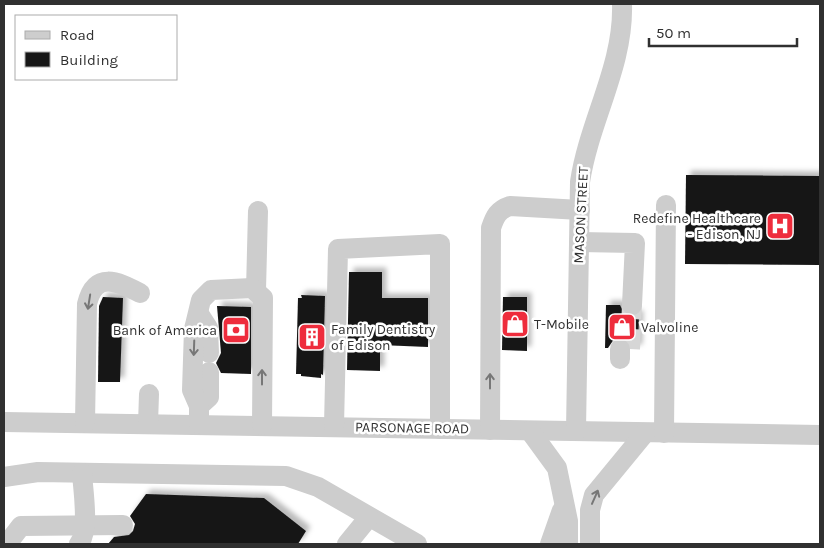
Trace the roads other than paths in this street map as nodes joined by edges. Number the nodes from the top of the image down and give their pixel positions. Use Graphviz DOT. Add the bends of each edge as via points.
graph roads {
  1 [pos="622,4"];
  2 [pos="666,205"];
  3 [pos="580,210"];
  4 [pos="258,211"];
  5 [pos="579,242"];
  6 [pos="256,290"];
  7 [pos="140,293"];
  8 [pos="627,305"];
  9 [pos="199,314"];
  10 [pos="149,394"];
  11 [pos="199,415"];
  12 [pos="4,422"];
  13 [pos="85,423"];
  14 [pos="148,424"];
  15 [pos="262,425"];
  16 [pos="334,426"];
  17 [pos="440,429"];
  18 [pos="490,430"];
  19 [pos="530,431"];
  20 [pos="576,431"];
  21 [pos="654,433"];
  22 [pos="820,435"];
  23 [pos="82,473"];
  24 [pos="4,477"];
  25 [pos="564,503"];
  26 [pos="370,516"];
  27 [pos="85,525"];
  28 [pos="123,525"];
  29 [pos="7,544"];
  30 [pos="79,544"];
  31 [pos="347,544"];
  32 [pos="417,544"];
  33 [pos="550,544"];
  34 [pos="568,544"];
  35 [pos="590,544"];
  1 -- 3 [label="street, MASON STREET" via="621,39 613,72 584,157"];
  2 -- 21 [label="street"];
  3 -- 5 [label="street, MASON STREET"];
  18 -- 3 [label="street, one-way" via="491,228 495,216 510,206"];
  4 -- 6 [label="street"];
  5 -- 8 [label="street" via="635,242"];
  5 -- 20 [label="street, MASON STREET"];
  6 -- 9 [label="street" via="211,290 201,300"];
  15 -- 6 [label="street, one-way" via="263,298"];
  7 -- 13 [label="street, one-way" via="111,282 95,286 90,292"];
  9 -- 11 [label="street, one-way" via="194,329 192,390"];
  9 -- 11 [label="street" via="208,328 209,362 209,397"];
  10 -- 14 [label="street"];
  11 -- 14 [label="street, PARSONAGE ROAD"];
  11 -- 15 [label="street, PARSONAGE ROAD"];
  12 -- 13 [label="street, PARSONAGE ROAD"];
  13 -- 14 [label="street, PARSONAGE ROAD"];
  15 -- 16 [label="street, PARSONAGE ROAD"];
  16 -- 17 [label="street, PARSONAGE ROAD"];
  16 -- 17 [label="street" via="338,249 440,244"];
  17 -- 18 [label="street, PARSONAGE ROAD"];
  18 -- 19 [label="street, PARSONAGE ROAD"];
  19 -- 20 [label="street, PARSONAGE ROAD"];
  19 -- 25 [label="street" via="557,468"];
  20 -- 21 [label="street, PARSONAGE ROAD"];
  21 -- 22 [label="street, PARSONAGE ROAD"];
  35 -- 21 [label="street, one-way" via="590,510 594,495"];
  23 -- 24 [label="street" via="38,472"];
  23 -- 26 [label="street" via="286,476 318,487"];
  23 -- 27 [label="street"];
  25 -- 33 [label="street"];
  25 -- 34 [label="street"];
  26 -- 31 [label="street"];
  26 -- 32 [label="street"];
  27 -- 28 [label="street"];
  27 -- 29 [label="street" via="21,526"];
  27 -- 30 [label="street"];
}
